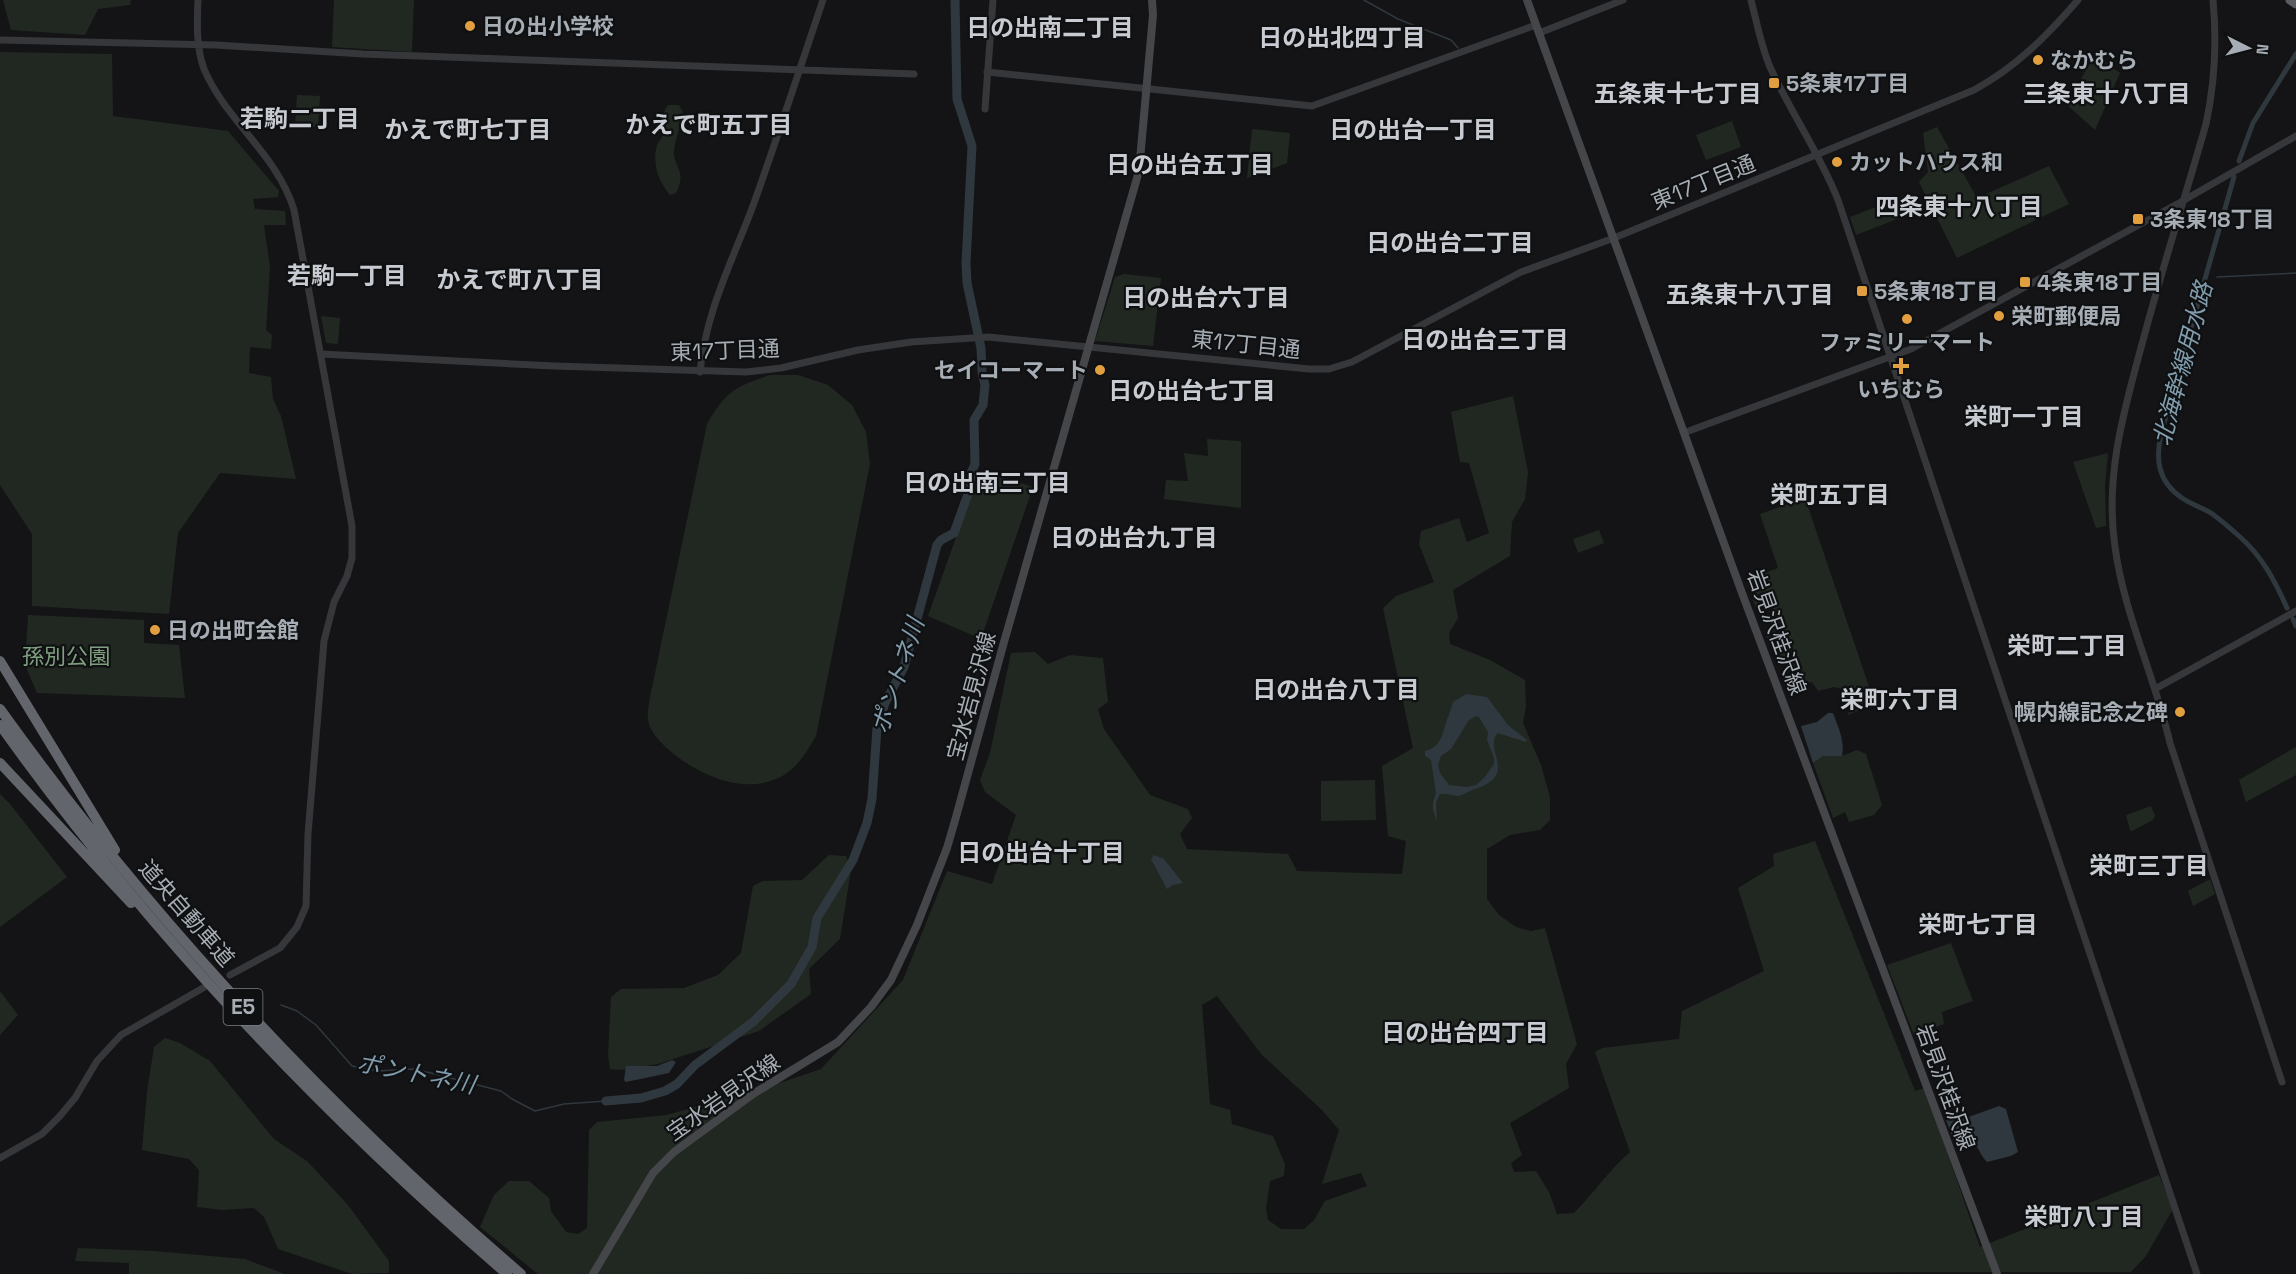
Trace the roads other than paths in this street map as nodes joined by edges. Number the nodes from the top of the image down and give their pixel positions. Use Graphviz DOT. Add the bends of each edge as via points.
graph roads {
  1 [pos="198,0"];
  2 [pos="823,0"];
  3 [pos="993,0"];
  4 [pos="1152,0"];
  5 [pos="1527,0"];
  6 [pos="1623,0"];
  7 [pos="1751,0"];
  8 [pos="2078,0"];
  9 [pos="2213,0"];
  10 [pos="2290,0"];
  11 [pos="2296,4"];
  12 [pos="1538,29"];
  13 [pos="0,40"];
  14 [pos="198,45"];
  15 [pos="799,70"];
  16 [pos="987,72"];
  17 [pos="914,74"];
  18 [pos="1147,89"];
  19 [pos="985,109"];
  20 [pos="2296,136"];
  21 [pos="1818,155"];
  22 [pos="2184,200"];
  23 [pos="1614,238"];
  24 [pos="1089,346"];
  25 [pos="321,354"];
  26 [pos="1890,357"];
  27 [pos="700,372"];
  28 [pos="1686,432"];
  29 [pos="2296,611"];
  30 [pos="0,661"];
  31 [pos="2155,689"];
  32 [pos="0,709"];
  33 [pos="0,725"];
  34 [pos="0,763"];
  35 [pos="152,904"];
  36 [pos="196,969"];
  37 [pos="230,975"];
  38 [pos="203,988"];
  39 [pos="2282,1082"];
  40 [pos="0,1158"];
  41 [pos="507,1274"];
  42 [pos="520,1274"];
  43 [pos="593,1274"];
  44 [pos="1997,1274"];
  45 [pos="2197,1274"];
  1 -- 14 [label="street"];
  2 -- 15 [label="street"];
  3 -- 16 [label="street"];
  4 -- 18 [label="main road, 宝水岩見沢線"];
  5 -- 12 [label="main road, 岩見沢桂沢線"];
  6 -- 12 [label="street"];
  7 -- 21 [label="street" via="1770,67"];
  8 -- 21 [label="street, 東17丁目通" via="2032,50 1997,77"];
  9 -- 22 [label="street" via="2216,55 2212,98"];
  10 -- 11 [label="highway"];
  12 -- 18 [label="street" via="1315,106"];
  12 -- 23 [label="main road, 岩見沢桂沢線"];
  13 -- 14 [label="street"];
  14 -- 15 [label="street"];
  14 -- 25 [label="street" via="215,90 272,164 287,190"];
  15 -- 17 [label="street"];
  15 -- 27 [label="street" via="709,320"];
  16 -- 18 [label="street"];
  16 -- 19 [label="street"];
  18 -- 24 [label="main road, 宝水岩見沢線" via="1139,171"];
  20 -- 22 [label="street"];
  21 -- 23 [label="street, 東17丁目通"];
  21 -- 26 [label="street" via="1838,200"];
  22 -- 26 [label="street"];
  22 -- 31 [label="street" via="2120,421 2112,480 2119,572"];
  23 -- 24 [label="street, 東17丁目通" via="1510,277 1337,367 1312,369"];
  23 -- 28 [label="main road, 岩見沢桂沢線"];
  24 -- 27 [label="street, 東17丁目通" via="961,338 858,350 781,368"];
  24 -- 43 [label="main road, 宝水岩見沢線" via="947,848 891,980 838,1042 753,1094 674,1152 653,1173"];
  25 -- 27 [label="street, 東17丁目通"];
  25 -- 37 [label="street" via="354,548 324,641 306,906 297,927 280,948"];
  26 -- 28 [label="street"];
  26 -- 45 [label="street"];
  28 -- 44 [label="main road, 岩見沢桂沢線"];
  29 -- 31 [label="street"];
  30 -- 35 [label="highway" via="101,829"];
  31 -- 39 [label="street"];
  32 -- 35 [label="highway, 道央自動車道 / E5" via="95,836"];
  33 -- 36 [label="highway, 道央自動車道 / E5" via="89,842"];
  34 -- 36 [label="highway"];
  35 -- 42 [label="highway, 道央自動車道 / E5" via="224,987 340,1108"];
  36 -- 41 [label="highway, 道央自動車道 / E5" via="334,1114"];
  38 -- 40 [label="street" via="121,1035 97,1062 59,1118 42,1134"];
}
